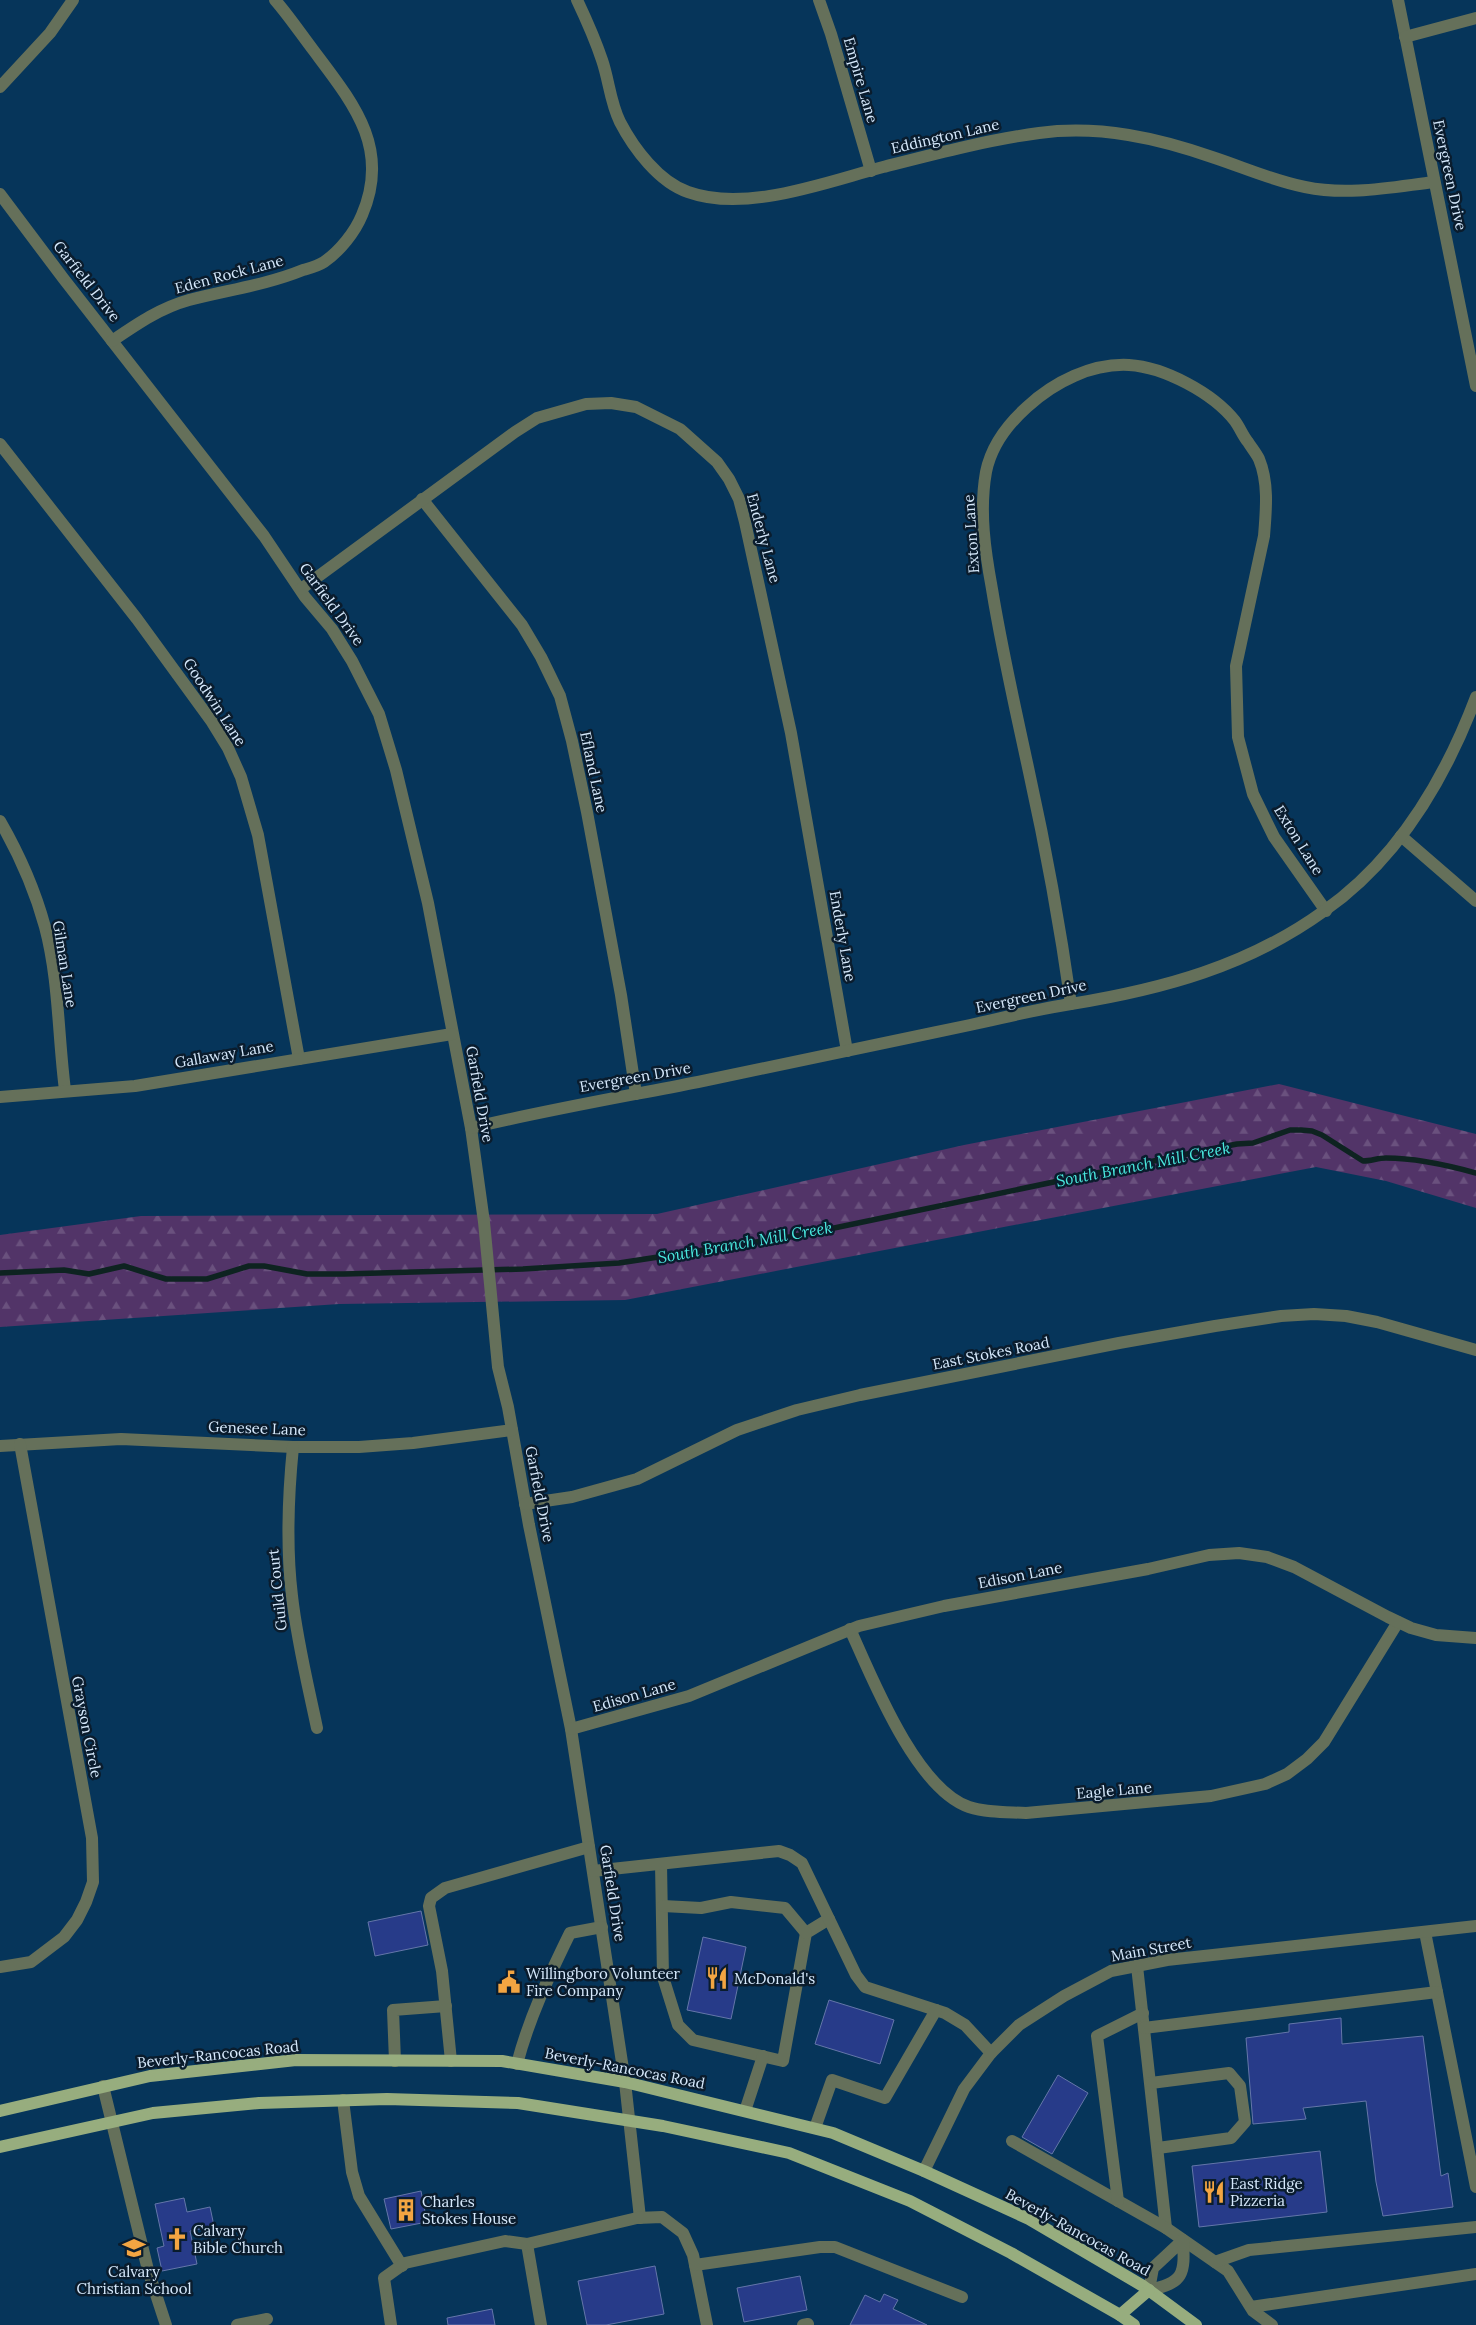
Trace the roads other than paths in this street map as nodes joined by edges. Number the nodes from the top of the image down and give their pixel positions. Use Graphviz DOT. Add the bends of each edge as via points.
graph roads {
  1 [pos="73,0"];
  2 [pos="275,0"];
  3 [pos="577,0"];
  4 [pos="819,0"];
  5 [pos="1398,0"];
  6 [pos="1476,18"];
  7 [pos="1405,37"];
  8 [pos="0,87"];
  9 [pos="871,170"];
  10 [pos="1434,182"];
  11 [pos="0,194"];
  12 [pos="112,341"];
  13 [pos="1476,386"];
  14 [pos="0,444"];
  15 [pos="422,499"];
  16 [pos="301,589"];
  17 [pos="1476,697"];
  18 [pos="0,821"];
  19 [pos="1401,836"];
  20 [pos="1476,900"];
  21 [pos="1326,911"];
  22 [pos="1071,1004"];
  23 [pos="452,1034"];
  24 [pos="847,1052"];
  25 [pos="299,1059"];
  26 [pos="64,1090"];
  27 [pos="636,1094"];
  28 [pos="0,1097"];
  29 [pos="470,1128"];
  30 [pos="1476,1350"];
  31 [pos="512,1430"];
  32 [pos="20,1444"];
  33 [pos="0,1446"];
  34 [pos="292,1447"];
  35 [pos="525,1504"];
  36 [pos="1398,1622"];
  37 [pos="850,1629"];
  38 [pos="1476,1638"];
  39 [pos="317,1728"];
  40 [pos="571,1729"];
  41 [pos="589,1847"];
  42 [pos="662,1864"];
  43 [pos="592,1871"];
  44 [pos="663,1912"];
  45 [pos="829,1919"];
  46 [pos="1476,1926"];
  47 [pos="602,1927"];
  48 [pos="1424,1932"];
  49 [pos="806,1934"];
  50 [pos="1137,1966"];
  51 [pos="0,1968"];
  52 [pos="1437,1992"];
  53 [pos="446,2006"];
  54 [pos="936,2010"];
  55 [pos="1143,2013"];
  56 [pos="1144,2028"];
  57 [pos="991,2053"];
  58 [pos="763,2056"];
  59 [pos="395,2061"];
  60 [pos="451,2061"];
  61 [pos="518,2064"];
  62 [pos="625,2082"];
  63 [pos="1151,2083"];
  64 [pos="103,2086"];
  65 [pos="343,2100"];
  66 [pos="745,2111"];
  67 [pos="0,2112"];
  68 [pos="629,2121"];
  69 [pos="111,2122"];
  70 [pos="815,2128"];
  71 [pos="1012,2141"];
  72 [pos="0,2147"];
  73 [pos="1158,2148"];
  74 [pos="924,2170"];
  75 [pos="1476,2187"];
  76 [pos="1118,2201"];
  77 [pos="640,2218"];
  78 [pos="1476,2227"];
  79 [pos="1166,2228"];
  80 [pos="1183,2240"];
  81 [pos="527,2244"];
  82 [pos="1215,2262"];
  83 [pos="695,2265"];
  84 [pos="402,2266"];
  85 [pos="1476,2274"];
  86 [pos="1149,2290"];
  87 [pos="962,2298"];
  88 [pos="1251,2307"];
  89 [pos="1120,2315"];
  90 [pos="267,2319"];
  91 [pos="166,2325"];
  92 [pos="237,2325"];
  93 [pos="391,2325"];
  94 [pos="541,2325"];
  95 [pos="707,2325"];
  96 [pos="1134,2325"];
  97 [pos="1196,2325"];
  98 [pos="1272,2325"];
  1 -- 8 [label="street" via="32,54"];
  2 -- 12 [label="street, Eden Rock Lane" via="344,89 362,122 373,154 373,172 366,205 355,231 324,262 246,289 188,300 153,313"];
  3 -- 9 [label="street, Eddington Lane" via="603,63 620,121 641,154 664,179 688,192 726,199 766,197"];
  4 -- 9 [label="street, Empire Lane"];
  5 -- 7 [label="street, Evergreen Drive"];
  6 -- 7 [label="street"];
  7 -- 10 [label="street, Evergreen Drive"];
  9 -- 10 [label="street, Eddington Lane" via="1041,133 1103,131 1162,141 1305,187 1356,191"];
  10 -- 13 [label="street, Evergreen Drive"];
  11 -- 12 [label="street, Garfield Drive"];
  12 -- 16 [label="street, Garfield Drive" via="258,528"];
  14 -- 25 [label="street, Goodwin Lane" via="176,670 228,748 241,777 256,828"];
  15 -- 16 [label="street, Enderly Lane"];
  15 -- 24 [label="street, Enderly Lane" via="537,418 586,404 636,407 660,417 680,429 717,462 739,498 762,593 791,733"];
  15 -- 27 [label="street, Efland Lane" via="522,625 560,696 572,741 621,995"];
  16 -- 23 [label="street, Garfield Drive" via="352,661 378,714 396,770 426,893"];
  17 -- 19 [label="street, Evergreen Drive" via="1448,761"];
  18 -- 26 [label="street, Gilman Lane" via="31,885 45,928"];
  19 -- 20 [label="street"];
  19 -- 21 [label="street, Evergreen Drive" via="1357,885"];
  21 -- 22 [label="street, Evergreen Drive" via="1260,950 1225,966 1152,988"];
  21 -- 22 [label="street, Exton Lane" via="1274,837 1253,794 1238,737 1236,666 1266,519 1266,500 1258,459 1234,421 1197,389 1151,368 1127,365 1082,373 1040,395 1007,428 987,469 983,492 984,542 999,635 1061,930"];
  22 -- 24 [label="street, Evergreen Drive"];
  23 -- 25 [label="street, Gallaway Lane"];
  23 -- 29 [label="street, Garfield Drive"];
  24 -- 27 [label="street, Evergreen Drive"];
  25 -- 26 [label="street, Gallaway Lane" via="135,1086"];
  26 -- 28 [label="street, Gallaway Lane"];
  27 -- 29 [label="street, Evergreen Drive"];
  29 -- 31 [label="street, Garfield Drive" via="484,1222 498,1367"];
  30 -- 35 [label="street, East Stokes Road" via="1346,1316 1281,1316 1216,1326 797,1410 737,1430 637,1479 572,1497"];
  31 -- 34 [label="street, Genesee Lane" via="413,1443"];
  31 -- 35 [label="street, Garfield Drive"];
  32 -- 33 [label="street, Genesee Lane"];
  32 -- 34 [label="street, Genesee Lane" via="121,1439"];
  32 -- 51 [label="street, Grayson Circle" via="92,1838 93,1882 77,1920 64,1937 30,1962"];
  34 -- 39 [label="street, Guild Court" via="288,1515 290,1577 298,1638"];
  35 -- 40 [label="street, Garfield Drive"];
  36 -- 37 [label="street, Edison Lane" via="1294,1567 1267,1557 1239,1553 1208,1555 944,1606"];
  36 -- 37 [label="street, Eagle Lane" via="1324,1742 1287,1774 1265,1784 1210,1796 1026,1813 968,1807 944,1792 924,1773 875,1685"];
  36 -- 38 [label="street, Edison Lane" via="1436,1635"];
  37 -- 40 [label="street, Edison Lane" via="689,1696"];
  40 -- 41 [label="street, Garfield Drive"];
  41 -- 43 [label="street, Garfield Drive"];
  41 -- 53 [label="street" via="445,1888 431,1898 429,1906"];
  42 -- 43 [label="street"];
  42 -- 44 [label="street"];
  42 -- 45 [label="street" via="779,1851 802,1863"];
  43 -- 47 [label="street, Garfield Drive"];
  44 -- 49 [label="street" via="732,1902 785,1908"];
  44 -- 58 [label="street" via="663,1977 678,2025 693,2040"];
  45 -- 49 [label="street"];
  45 -- 54 [label="street" via="865,1987"];
  46 -- 48 [label="street, Main Street"];
  47 -- 61 [label="street" via="570,1933 525,2035"];
  47 -- 62 [label="street, Garfield Drive"];
  48 -- 50 [label="street, Main Street"];
  48 -- 52 [label="street"];
  49 -- 58 [label="street" via="783,2061"];
  50 -- 55 [label="street"];
  50 -- 57 [label="street, Main Street" via="1111,1971 1064,1996 1020,2025"];
  52 -- 56 [label="street"];
  52 -- 75 [label="street"];
  53 -- 59 [label="street" via="393,2010"];
  53 -- 60 [label="street"];
  54 -- 57 [label="street" via="966,2025"];
  54 -- 70 [label="street" via="885,2098 832,2080"];
  55 -- 56 [label="street"];
  55 -- 76 [label="street" via="1097,2036"];
  56 -- 63 [label="street"];
  57 -- 74 [label="street, Main Street" via="964,2089"];
  58 -- 66 [label="street"];
  59 -- 60 [label="main road, Beverly-Rancocas Road"];
  59 -- 64 [label="main road, Beverly-Rancocas Road" via="296,2060 150,2076"];
  60 -- 61 [label="main road, Beverly-Rancocas Road"];
  61 -- 62 [label="main road, Beverly-Rancocas Road"];
  62 -- 66 [label="main road, Beverly-Rancocas Road"];
  62 -- 68 [label="street, Garfield Drive"];
  63 -- 73 [label="street"];
  63 -- 73 [label="street" via="1229,2074 1240,2086 1245,2122 1231,2138"];
  64 -- 67 [label="main road, Beverly-Rancocas Road"];
  64 -- 69 [label="street"];
  65 -- 68 [label="main road" via="518,2103"];
  65 -- 69 [label="main road" via="259,2102 154,2113"];
  65 -- 84 [label="street" via="352,2172 359,2196"];
  66 -- 70 [label="main road, Beverly-Rancocas Road"];
  68 -- 77 [label="street, Garfield Drive"];
  68 -- 89 [label="main road" via="789,2152 910,2201"];
  69 -- 72 [label="main road"];
  69 -- 91 [label="street" via="148,2270"];
  70 -- 74 [label="main road, Beverly-Rancocas Road"];
  71 -- 76 [label="street"];
  73 -- 79 [label="street"];
  74 -- 86 [label="main road, Beverly-Rancocas Road" via="1029,2219"];
  76 -- 79 [label="street"];
  77 -- 81 [label="street"];
  77 -- 83 [label="street" via="662,2217 683,2233"];
  78 -- 82 [label="street" via="1249,2250"];
  79 -- 80 [label="street"];
  80 -- 82 [label="street"];
  80 -- 86 [label="street" via="1153,2268"];
  80 -- 86 [label="street" via="1185,2262 1182,2274 1169,2286"];
  81 -- 84 [label="street" via="505,2241"];
  81 -- 94 [label="street"];
  82 -- 88 [label="street" via="1228,2272"];
  83 -- 87 [label="street" via="835,2247"];
  83 -- 95 [label="street"];
  84 -- 93 [label="street" via="384,2278"];
  85 -- 88 [label="street"];
  86 -- 89 [label="main road"];
  86 -- 97 [label="main road, Beverly-Rancocas Road"];
  88 -- 98 [label="street"];
  89 -- 96 [label="main road"];
  90 -- 92 [label="street"];
}
